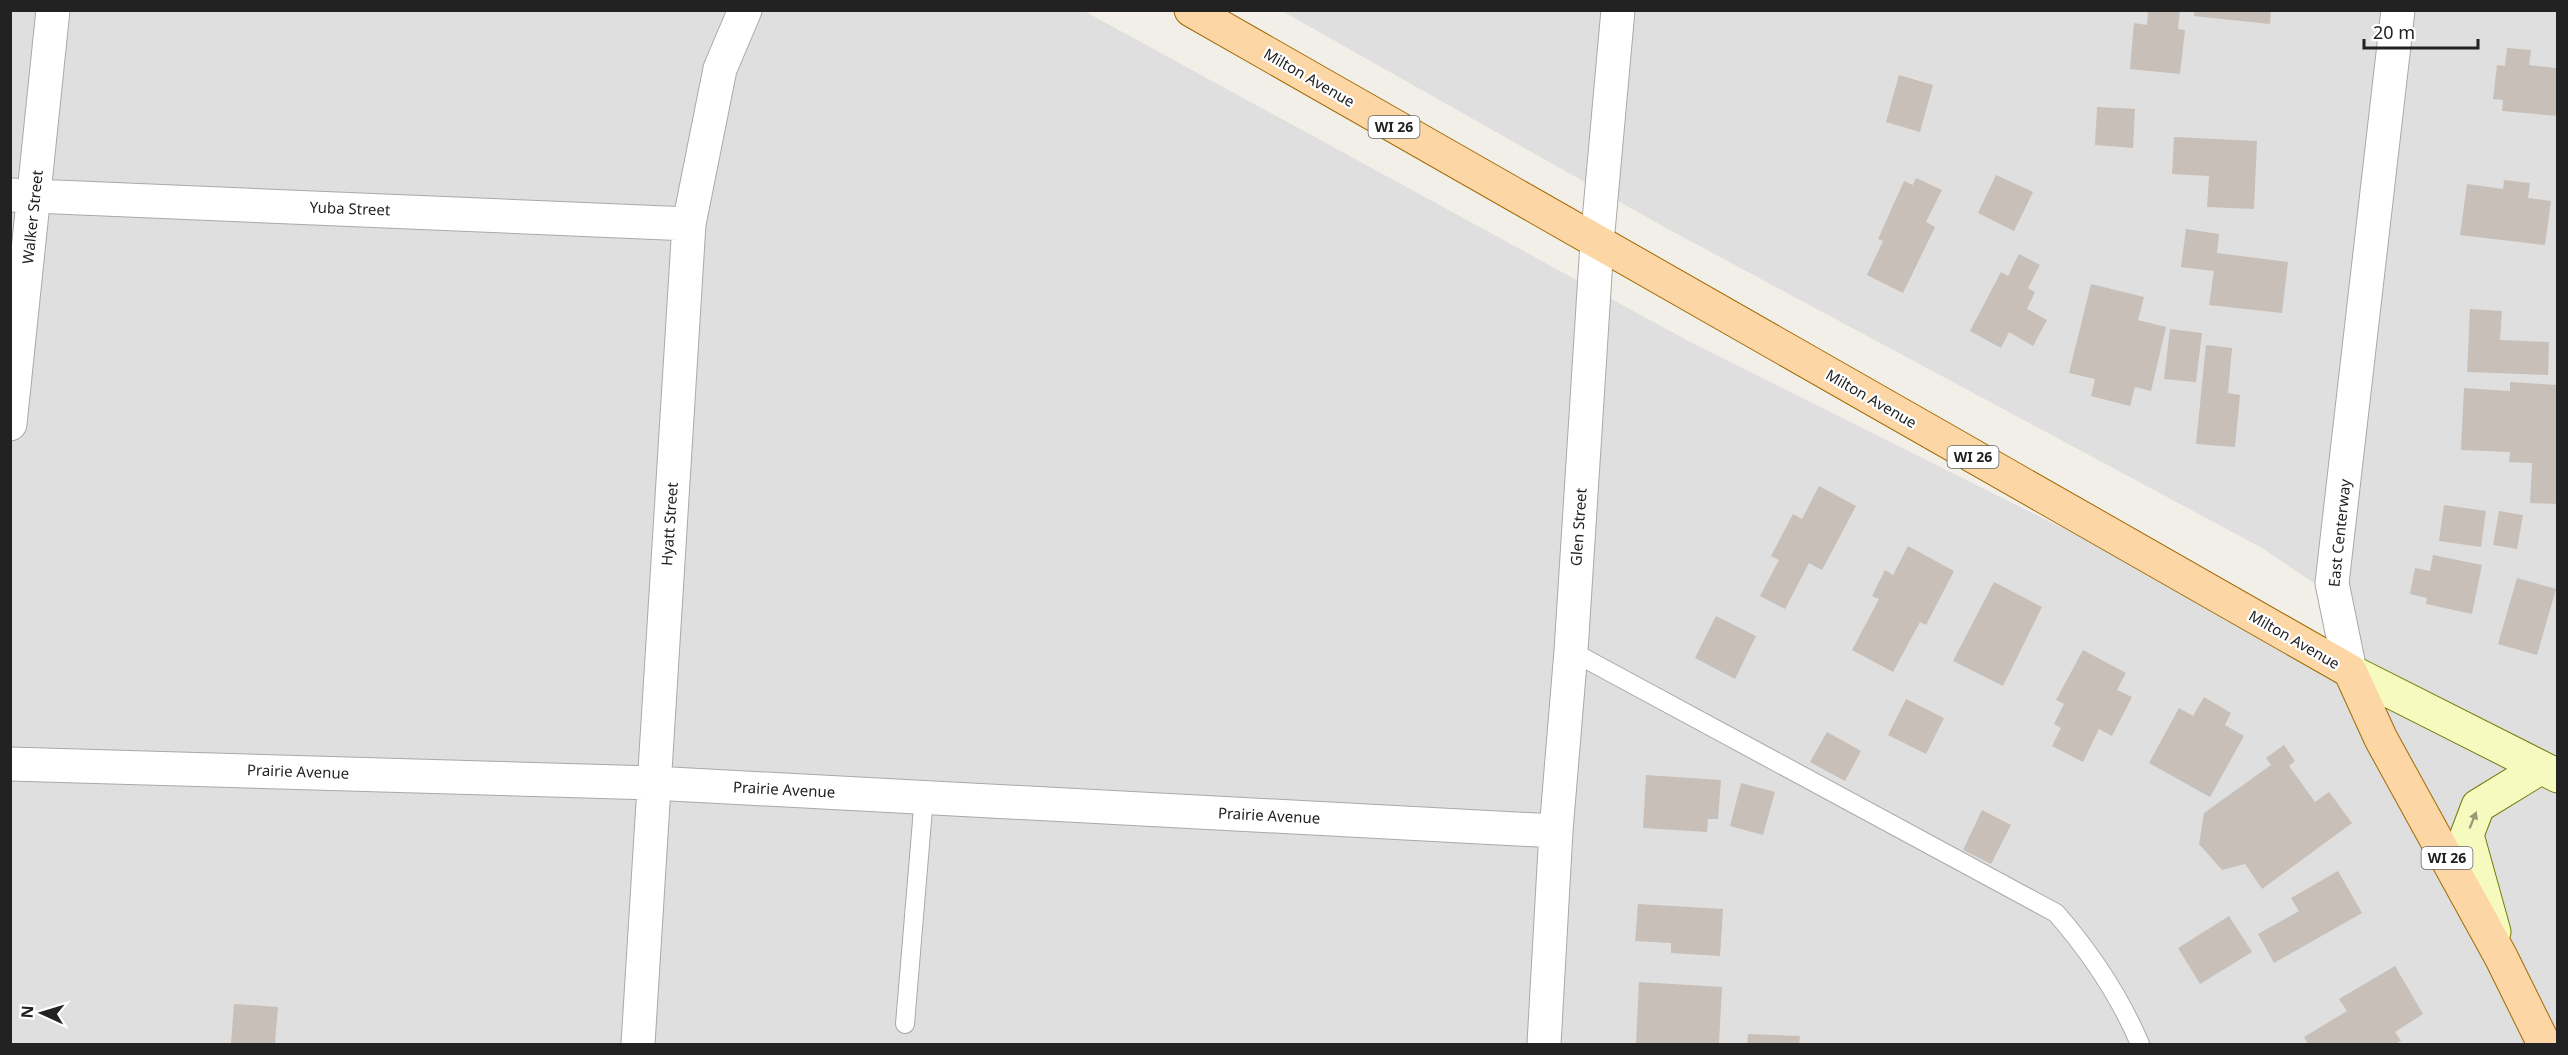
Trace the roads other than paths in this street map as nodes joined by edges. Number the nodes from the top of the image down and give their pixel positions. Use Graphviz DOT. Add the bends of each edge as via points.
graph roads {
  1 [pos="53,10"];
  2 [pos="745,10"];
  3 [pos="1191,10"];
  4 [pos="1618,10"];
  5 [pos="2398,10"];
  6 [pos="23,195"];
  7 [pos="689,224"];
  8 [pos="1597,243"];
  9 [pos="10,424"];
  10 [pos="1571,651"];
  11 [pos="2350,671"];
  12 [pos="10,764"];
  13 [pos="2549,772"];
  14 [pos="653,783"];
  15 [pos="924,797"];
  16 [pos="1556,831"];
  17 [pos="2501,957"];
  18 [pos="905,1024"];
  19 [pos="638,1044"];
  20 [pos="1544,1044"];
  21 [pos="2140,1044"];
  22 [pos="2544,1044"];
  1 -- 6 [label="street, Walker Street"];
  2 -- 7 [label="street, Hyatt Street" via="720,69"];
  3 -- 8 [label="main road, Milton Avenue / WI 26"];
  4 -- 8 [label="street, Glen Street"];
  5 -- 11 [label="street, East Centerway" via="2332,583"];
  6 -- 7 [label="street, Yuba Street"];
  6 -- 9 [label="street, Walker Street"];
  7 -- 14 [label="street, Hyatt Street"];
  8 -- 10 [label="street, Glen Street"];
  8 -- 11 [label="main road, Milton Avenue / WI 26"];
  10 -- 16 [label="street, Glen Street"];
  10 -- 21 [label="lane" via="2056,913 2081,942 2130,1020"];
  11 -- 13 [label="main road, Milton Avenue"];
  11 -- 17 [label="main road, East Centerway / WI 26" via="2381,739"];
  12 -- 14 [label="street, Prairie Avenue"];
  17 -- 13 [label="main road, one-way" via="2467,835 2478,806"];
  14 -- 15 [label="street, Prairie Avenue"];
  14 -- 19 [label="street, Hyatt Street"];
  15 -- 16 [label="street, Prairie Avenue"];
  15 -- 18 [label="lane"];
  16 -- 20 [label="street, Glen Street"];
  17 -- 22 [label="main road, East Centerway / WI 26"];
}
